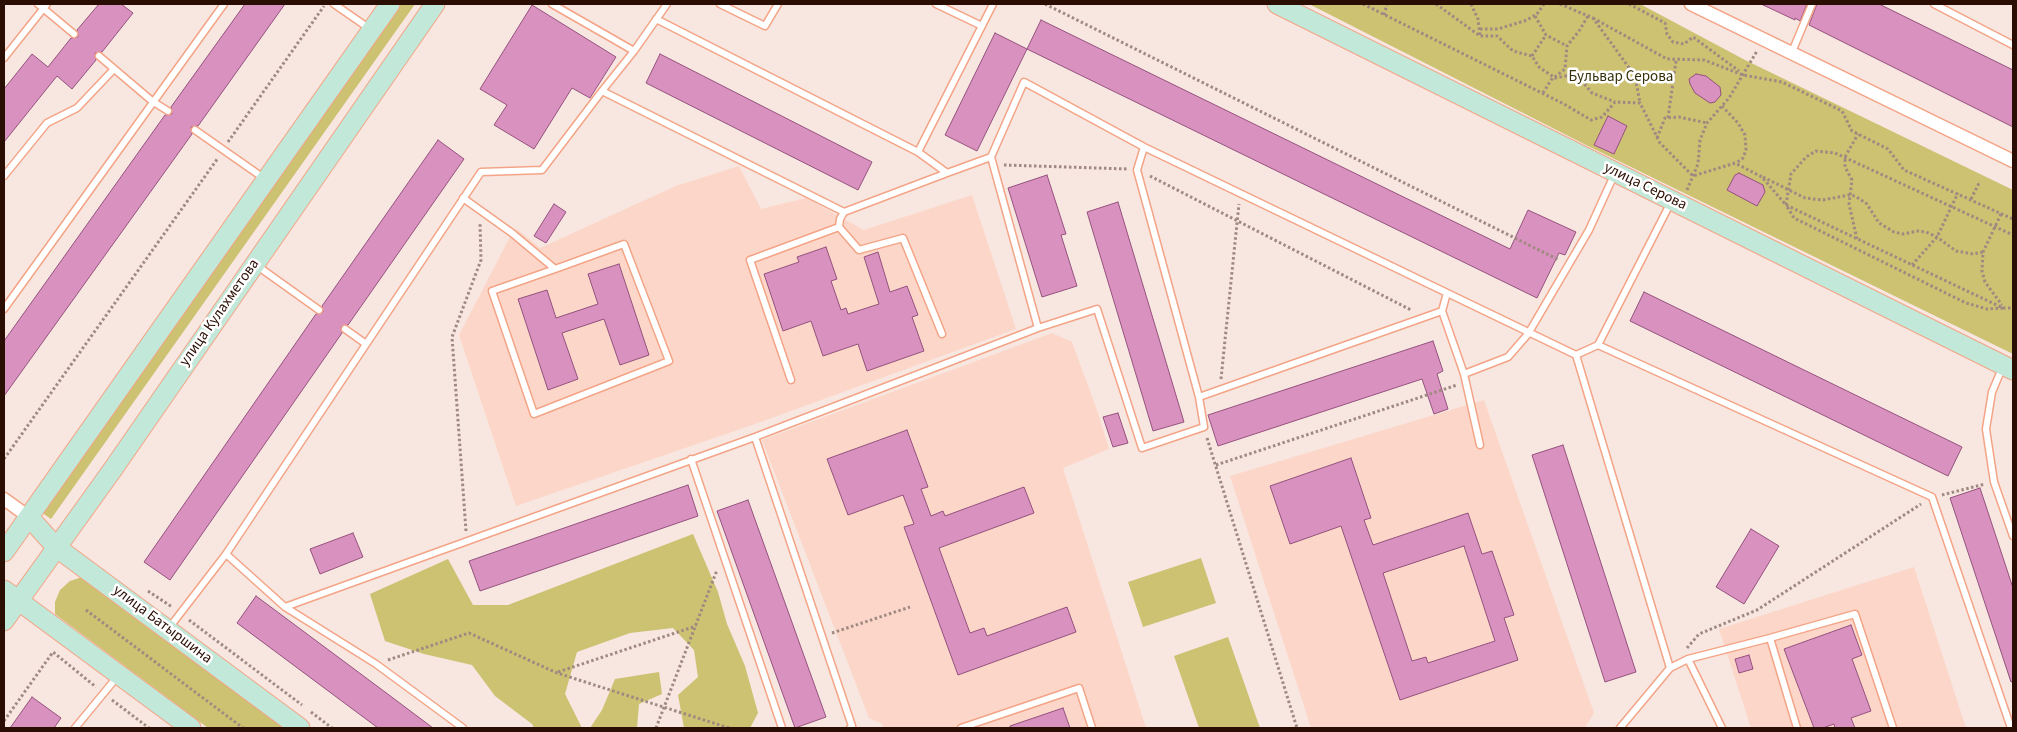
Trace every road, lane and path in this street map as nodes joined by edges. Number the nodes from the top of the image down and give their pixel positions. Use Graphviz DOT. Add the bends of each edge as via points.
graph roads {
  1 [pos="224,4"];
  2 [pos="326,4"];
  3 [pos="334,4"];
  4 [pos="390,4"];
  5 [pos="435,4"];
  6 [pos="552,4"];
  7 [pos="668,4"];
  8 [pos="720,4"];
  9 [pos="778,4"];
  10 [pos="936,4"];
  11 [pos="993,4"];
  12 [pos="1045,4"];
  13 [pos="1277,4"];
  14 [pos="1363,4"];
  15 [pos="1387,4"];
  16 [pos="1436,4"];
  17 [pos="1471,4"];
  18 [pos="1544,4"];
  19 [pos="1560,4"];
  20 [pos="1629,4"];
  21 [pos="1691,4"];
  22 [pos="1812,4"];
  23 [pos="1934,4"];
  24 [pos="43,5"];
  25 [pos="1384,15"];
  26 [pos="1535,16"];
  27 [pos="1588,16"];
  28 [pos="1593,18"];
  29 [pos="656,19"];
  30 [pos="982,26"];
  31 [pos="1480,29"];
  32 [pos="371,30"];
  33 [pos="74,34"];
  34 [pos="1546,35"];
  35 [pos="1480,36"];
  36 [pos="1764,40"];
  37 [pos="2013,45"];
  38 [pos="1567,46"];
  39 [pos="634,51"];
  40 [pos="1792,52"];
  41 [pos="99,56"];
  42 [pos="1532,56"];
  43 [pos="4,58"];
  44 [pos="1676,60"];
  45 [pos="114,69"];
  46 [pos="1743,75"];
  47 [pos="1555,78"];
  48 [pos="602,91"];
  49 [pos="1543,93"];
  50 [pos="152,101"];
  51 [pos="1615,102"];
  52 [pos="1640,103"];
  53 [pos="1722,106"];
  54 [pos="168,112"];
  55 [pos="1668,118"];
  56 [pos="1707,123"];
  57 [pos="195,130"];
  58 [pos="1858,134"];
  59 [pos="1656,139"];
  60 [pos="1144,147"];
  61 [pos="223,150"];
  62 [pos="918,152"];
  63 [pos="991,156"];
  64 [pos="1845,157"];
  65 [pos="2013,162"];
  66 [pos="1735,163"];
  67 [pos="993,165"];
  68 [pos="1137,170"];
  69 [pos="1616,172"];
  70 [pos="947,174"];
  71 [pos="4,176"];
  72 [pos="1693,176"];
  73 [pos="1762,177"];
  74 [pos="266,179"];
  75 [pos="1980,181"];
  76 [pos="1789,188"];
  77 [pos="1240,193"];
  78 [pos="1958,193"];
  79 [pos="1849,195"];
  80 [pos="463,198"];
  81 [pos="1678,198"];
  82 [pos="1971,199"];
  83 [pos="1786,205"];
  84 [pos="1952,207"];
  85 [pos="480,210"];
  86 [pos="844,212"];
  87 [pos="2001,214"];
  88 [pos="2013,219"];
  89 [pos="1238,221"];
  90 [pos="839,227"];
  91 [pos="1994,227"];
  92 [pos="2013,235"];
  93 [pos="1938,237"];
  94 [pos="1856,239"];
  95 [pos="1982,252"];
  96 [pos="254,264"];
  97 [pos="1569,265"];
  98 [pos="1912,265"];
  99 [pos="555,269"];
  100 [pos="1447,292"];
  101 [pos="2013,307"];
  102 [pos="2003,308"];
  103 [pos="4,309"];
  104 [pos="319,310"];
  105 [pos="1442,311"];
  106 [pos="1425,317"];
  107 [pos="1038,328"];
  108 [pos="346,329"];
  109 [pos="942,334"];
  110 [pos="1528,334"];
  111 [pos="366,344"];
  112 [pos="1598,344"];
  113 [pos="1576,355"];
  114 [pos="2009,367"];
  115 [pos="1464,374"];
  116 [pos="791,380"];
  117 [pos="1466,382"];
  118 [pos="1219,390"];
  119 [pos="1199,397"];
  120 [pos="1204,427"];
  121 [pos="755,437"];
  122 [pos="1480,445"];
  123 [pos="4,459"];
  124 [pos="691,459"];
  125 [pos="1216,465"];
  126 [pos="1994,482"];
  127 [pos="1932,498"];
  128 [pos="4,499"];
  129 [pos="29,518"];
  130 [pos="2013,536"];
  131 [pos="467,540"];
  132 [pos="56,547"];
  133 [pos="4,552"];
  134 [pos="226,554"];
  135 [pos="723,554"];
  136 [pos="140,586"];
  137 [pos="11,595"];
  138 [pos="285,607"];
  139 [pos="910,607"];
  140 [pos="86,610"];
  141 [pos="181,614"];
  142 [pos="4,621"];
  143 [pos="697,625"];
  144 [pos="168,629"];
  145 [pos="822,636"];
  146 [pos="1770,638"];
  147 [pos="53,652"];
  148 [pos="1688,659"];
  149 [pos="376,664"];
  150 [pos="1670,668"];
  151 [pos="557,673"];
  152 [pos="120,675"];
  153 [pos="664,708"];
  154 [pos="4,721"];
  155 [pos="75,728"];
  156 [pos="191,728"];
  157 [pos="243,728"];
  158 [pos="300,728"];
  159 [pos="332,728"];
  160 [pos="462,728"];
  161 [pos="656,728"];
  162 [pos="729,728"];
  163 [pos="782,728"];
  164 [pos="850,728"];
  165 [pos="961,728"];
  166 [pos="1092,728"];
  167 [pos="1297,728"];
  168 [pos="1620,728"];
  169 [pos="1722,728"];
  170 [pos="1797,728"];
  171 [pos="1893,728"];
  172 [pos="2011,728"];
  1 -- 50 [label="lane"];
  2 -- 61 [label="path"];
  3 -- 32 [label="lane"];
  4 -- 32 [label="main road"];
  5 -- 96 [label="main road, улица Кулахметова"];
  6 -- 39 [label="lane"];
  7 -- 29 [label="lane"];
  8 -- 9 [label="lane" via="765,26"];
  10 -- 30 [label="lane"];
  11 -- 30 [label="lane"];
  12 -- 97 [label="path"];
  13 -- 69 [label="main road, улица Серова"];
  14 -- 25 [label="path"];
  15 -- 25 [label="path"];
  16 -- 35 [label="path"];
  17 -- 31 [label="path"];
  18 -- 26 [label="path"];
  19 -- 27 [label="path"];
  20 -- 46 [label="path" via="1665,23 1673,42 1684,44 1693,37"];
  21 -- 36 [label="street"];
  22 -- 40 [label="lane"];
  23 -- 37 [label="lane"];
  24 -- 33 [label="lane"];
  24 -- 43 [label="lane"];
  25 -- 49 [label="path"];
  26 -- 31 [label="path" via="1498,29"];
  26 -- 34 [label="path"];
  27 -- 28 [label="path"];
  27 -- 38 [label="path"];
  28 -- 44 [label="path" via="1646,49"];
  28 -- 52 [label="path" via="1635,76"];
  29 -- 39 [label="lane"];
  29 -- 62 [label="lane"];
  30 -- 62 [label="lane"];
  31 -- 35 [label="path"];
  32 -- 74 [label="main road"];
  34 -- 38 [label="path"];
  34 -- 42 [label="path"];
  35 -- 42 [label="path" via="1497,36 1513,50"];
  36 -- 40 [label="street"];
  36 -- 46 [label="path"];
  38 -- 47 [label="path" via="1566,67"];
  39 -- 48 [label="lane"];
  40 -- 65 [label="street"];
  41 -- 45 [label="lane"];
  42 -- 47 [label="path" via="1539,67"];
  44 -- 46 [label="path" via="1704,60"];
  44 -- 55 [label="path"];
  45 -- 50 [label="lane"];
  45 -- 71 [label="lane" via="77,108 47,123"];
  46 -- 53 [label="path"];
  46 -- 58 [label="path" via="1782,82 1842,112 1852,131"];
  47 -- 49 [label="path"];
  47 -- 51 [label="path" via="1576,74 1592,92"];
  48 -- 80 [label="lane" via="542,170 481,172"];
  48 -- 86 [label="lane"];
  49 -- 51 [label="path" via="1591,120 1602,117"];
  50 -- 54 [label="lane"];
  50 -- 103 [label="lane"];
  51 -- 52 [label="path"];
  52 -- 59 [label="path"];
  53 -- 56 [label="path"];
  53 -- 66 [label="path" via="1745,135 1746,150 1743,158"];
  55 -- 56 [label="path"];
  55 -- 59 [label="path" via="1665,118"];
  56 -- 72 [label="path"];
  57 -- 61 [label="lane"];
  58 -- 64 [label="path"];
  58 -- 78 [label="path" via="1888,149 1904,170"];
  59 -- 72 [label="path"];
  60 -- 63 [label="lane" via="1024,82"];
  60 -- 68 [label="lane"];
  60 -- 77 [label="lane"];
  61 -- 74 [label="lane"];
  61 -- 123 [label="path"];
  62 -- 70 [label="lane"];
  63 -- 67 [label="lane"];
  63 -- 70 [label="lane"];
  64 -- 76 [label="path" via="1816,152 1794,169"];
  64 -- 79 [label="path" via="1845,166 1852,180"];
  64 -- 84 [label="path"];
  66 -- 72 [label="path"];
  66 -- 73 [label="path"];
  67 -- 68 [label="path"];
  67 -- 107 [label="lane"];
  68 -- 89 [label="path"];
  68 -- 119 [label="lane"];
  69 -- 81 [label="main road, улица Серова"];
  69 -- 97 [label="lane" via="1590,230"];
  70 -- 86 [label="lane"];
  72 -- 81 [label="path"];
  73 -- 76 [label="path"];
  73 -- 83 [label="path"];
  74 -- 129 [label="main road"];
  75 -- 82 [label="path"];
  76 -- 79 [label="path" via="1814,200"];
  76 -- 83 [label="path"];
  77 -- 89 [label="path"];
  77 -- 100 [label="lane"];
  78 -- 82 [label="path"];
  78 -- 84 [label="path"];
  79 -- 93 [label="path" via="1861,199 1886,228 1903,234 1918,231"];
  79 -- 94 [label="path"];
  80 -- 85 [label="lane"];
  80 -- 111 [label="lane"];
  81 -- 112 [label="lane"];
  81 -- 114 [label="main road, улица Серова"];
  82 -- 87 [label="path"];
  83 -- 94 [label="path"];
  83 -- 102 [label="path" via="1794,218 1966,303 1987,310"];
  84 -- 91 [label="path"];
  84 -- 93 [label="path"];
  85 -- 99 [label="lane"];
  85 -- 131 [label="path" via="481,260 452,337"];
  86 -- 90 [label="lane"];
  87 -- 88 [label="path"];
  87 -- 91 [label="path"];
  89 -- 106 [label="path"];
  89 -- 118 [label="path"];
  90 -- 109 [label="lane" via="859,250 903,238"];
  90 -- 116 [label="lane" via="750,260"];
  91 -- 92 [label="path"];
  91 -- 95 [label="path"];
  93 -- 95 [label="path" via="1956,251"];
  93 -- 98 [label="path"];
  94 -- 98 [label="path"];
  95 -- 102 [label="path" via="1985,282"];
  96 -- 104 [label="lane"];
  96 -- 132 [label="main road, улица Кулахметова"];
  97 -- 110 [label="lane"];
  98 -- 102 [label="path"];
  99 -- 99 [label="lane" via="492,291 534,414 669,361 624,244"];
  100 -- 105 [label="lane"];
  100 -- 110 [label="lane"];
  101 -- 102 [label="path"];
  105 -- 106 [label="lane"];
  105 -- 115 [label="lane"];
  106 -- 118 [label="lane"];
  107 -- 120 [label="lane" via="1097,310 1142,448"];
  107 -- 121 [label="lane"];
  108 -- 111 [label="lane"];
  110 -- 113 [label="lane"];
  110 -- 115 [label="lane" via="1508,357"];
  111 -- 134 [label="lane"];
  112 -- 113 [label="lane"];
  112 -- 127 [label="lane"];
  113 -- 150 [label="lane"];
  114 -- 126 [label="lane" via="1992,392 1986,429"];
  115 -- 117 [label="lane"];
  117 -- 122 [label="lane"];
  117 -- 125 [label="path"];
  118 -- 119 [label="lane"];
  119 -- 120 [label="lane"];
  120 -- 125 [label="path"];
  121 -- 124 [label="lane"];
  121 -- 145 [label="lane"];
  124 -- 131 [label="lane"];
  124 -- 135 [label="lane"];
  125 -- 167 [label="path"];
  126 -- 127 [label="path"];
  126 -- 130 [label="lane"];
  127 -- 150 [label="path" via="1757,610 1699,634"];
  127 -- 172 [label="lane"];
  128 -- 129 [label="street"];
  129 -- 132 [label="main road, улица Батыршина"];
  129 -- 133 [label="main road"];
  131 -- 138 [label="lane"];
  132 -- 137 [label="main road, улица Кулахметова"];
  132 -- 144 [label="main road, улица Батыршина"];
  134 -- 138 [label="lane"];
  134 -- 141 [label="lane"];
  135 -- 143 [label="path"];
  135 -- 163 [label="lane"];
  136 -- 141 [label="path"];
  137 -- 142 [label="main road, улица Кулахметова"];
  137 -- 152 [label="main road"];
  138 -- 149 [label="lane"];
  139 -- 145 [label="path"];
  140 -- 157 [label="path"];
  141 -- 144 [label="lane"];
  141 -- 159 [label="path"];
  143 -- 151 [label="path"];
  143 -- 153 [label="path"];
  144 -- 158 [label="main road, улица Батыршина"];
  145 -- 164 [label="lane"];
  146 -- 148 [label="lane"];
  146 -- 170 [label="lane"];
  146 -- 171 [label="lane" via="1855,614"];
  147 -- 154 [label="path"];
  148 -- 150 [label="lane"];
  148 -- 169 [label="lane"];
  149 -- 151 [label="path" via="469,633"];
  149 -- 160 [label="lane"];
  150 -- 168 [label="lane"];
  151 -- 153 [label="path"];
  152 -- 155 [label="lane"];
  152 -- 156 [label="main road"];
  153 -- 161 [label="path"];
  153 -- 162 [label="path"];
  165 -- 166 [label="lane" via="1079,688"];
}
